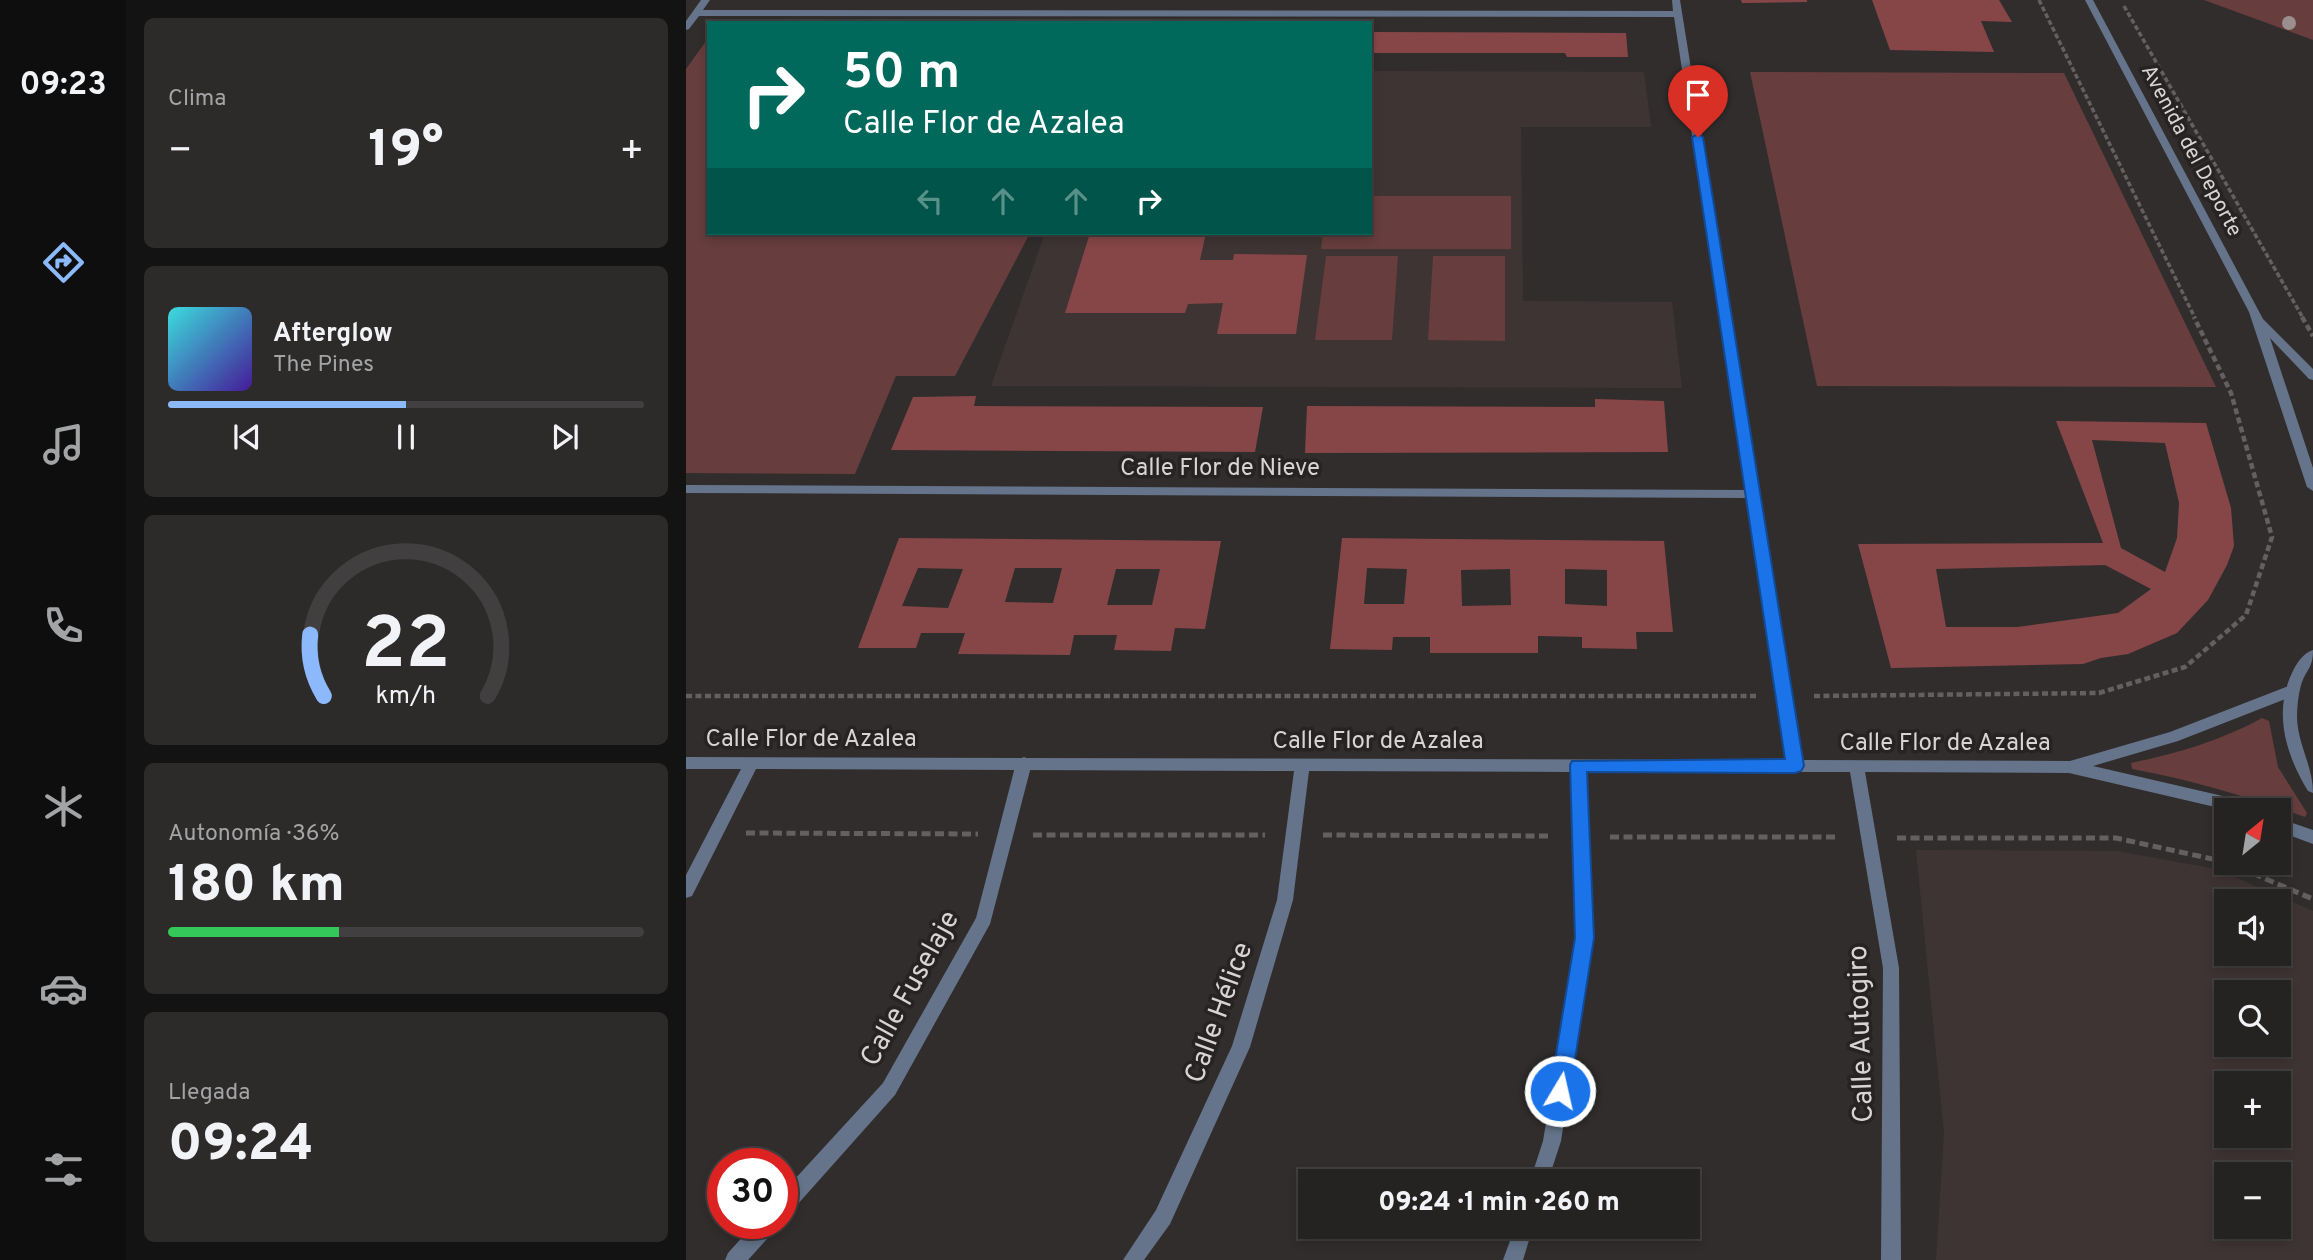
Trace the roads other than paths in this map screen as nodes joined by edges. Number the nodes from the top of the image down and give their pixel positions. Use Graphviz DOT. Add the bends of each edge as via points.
graph roads {
  1 [pos="706,0"];
  2 [pos="1676,0"];
  3 [pos="2089,0"];
  4 [pos="696,13"];
  5 [pos="1678,14"];
  6 [pos="686,27"];
  7 [pos="2258,320"];
  8 [pos="2313,376"];
  9 [pos="2313,487"];
  10 [pos="686,489"];
  11 [pos="1753,494"];
  12 [pos="2313,655"];
  13 [pos="2291,691"];
  14 [pos="686,763"];
  15 [pos="752,763"];
  16 [pos="1024,763"];
  17 [pos="1302,765"];
  18 [pos="1578,765"];
  19 [pos="1795,766"];
  20 [pos="1856,766"];
  21 [pos="2069,767"];
  22 [pos="2313,788"];
  23 [pos="2214,800"];
  24 [pos="2291,829"];
  25 [pos="2313,837"];
  26 [pos="686,891"];
  27 [pos="1543,1169"];
  28 [pos="798,1189"];
  29 [pos="754,1239"];
  30 [pos="1520,1239"];
  31 [pos="735,1260"];
  32 [pos="1133,1260"];
  33 [pos="1513,1260"];
  34 [pos="1891,1260"];
  1 -- 4 [label="street"];
  2 -- 5 [label="street"];
  3 -- 7 [label="street, Avenida del Deporte"];
  4 -- 5 [label="street"];
  4 -- 6 [label="street"];
  5 -- 11 [label="street"];
  7 -- 8 [label="street, Avenida del Deporte"];
  7 -- 9 [label="street, Avenida del Deporte"];
  10 -- 11 [label="street, Calle Flor de Nieve"];
  11 -- 19 [label="street"];
  12 -- 13 [label="street"];
  13 -- 21 [label="street" via="2173,737"];
  13 -- 22 [label="street" via="2290,731"];
  14 -- 15 [label="street, Calle Flor de Azalea"];
  15 -- 16 [label="street, Calle Flor de Azalea"];
  15 -- 26 [label="street"];
  16 -- 17 [label="street, Calle Flor de Azalea"];
  16 -- 28 [label="street, Calle Fuselaje" via="984,919 889,1088"];
  17 -- 18 [label="street, Calle Flor de Azalea"];
  17 -- 32 [label="street, Calle Hélice" via="1285,900 1241,1048 1163,1217"];
  18 -- 19 [label="street, Calle Flor de Azalea"];
  18 -- 27 [label="street" via="1585,938 1552,1141"];
  19 -- 20 [label="street, Calle Flor de Azalea"];
  20 -- 21 [label="street, Calle Flor de Azalea"];
  20 -- 34 [label="street, Calle Autogiro" via="1891,968"];
  21 -- 23 [label="street"];
  24 -- 25 [label="street"];
  29 -- 31 [label="street"];
  30 -- 33 [label="street"];
}
